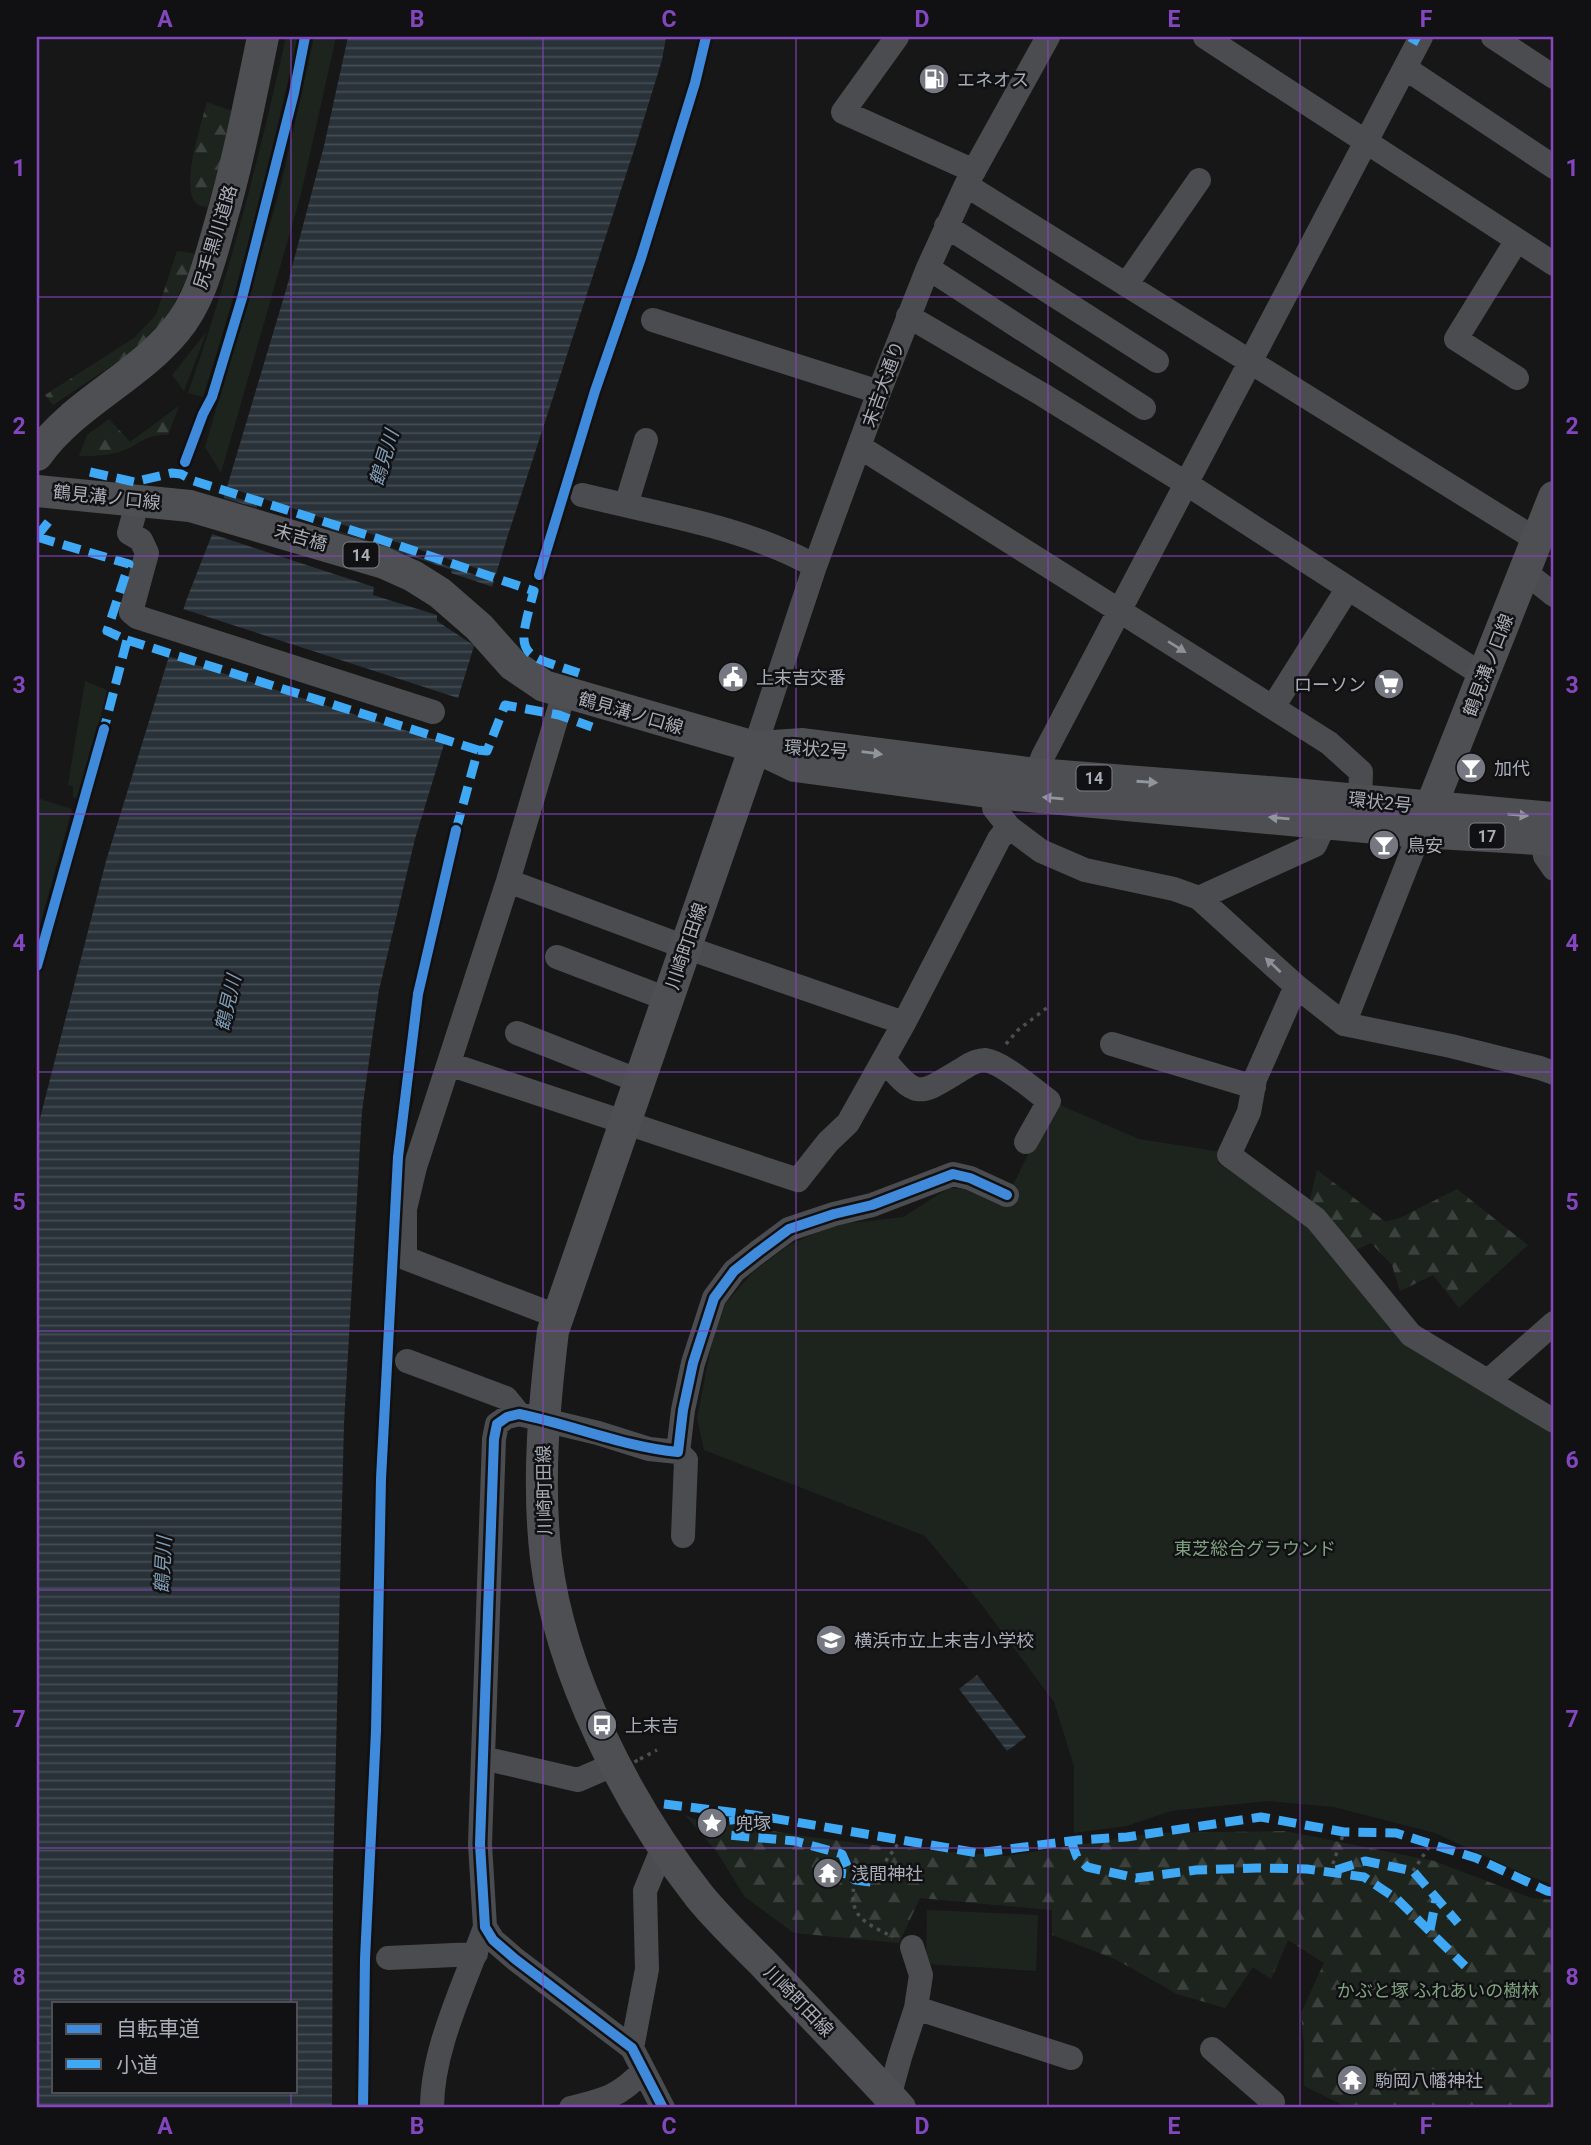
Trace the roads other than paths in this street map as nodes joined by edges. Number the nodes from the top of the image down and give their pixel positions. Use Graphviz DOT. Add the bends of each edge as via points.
graph roads {
  1 [pos="263,37"];
  2 [pos="897,37"];
  3 [pos="1048,37"];
  4 [pos="1205,37"];
  5 [pos="1422,37"];
  6 [pos="1493,37"];
  7 [pos="1405,68"];
  8 [pos="1554,77"];
  9 [pos="1367,142"];
  10 [pos="1554,167"];
  11 [pos="970,178"];
  12 [pos="1199,180"];
  13 [pos="946,226"];
  14 [pos="1517,240"];
  15 [pos="1554,264"];
  16 [pos="928,268"];
  17 [pos="1126,285"];
  18 [pos="908,316"];
  19 [pos="653,320"];
  20 [pos="1157,360"];
  21 [pos="1250,361"];
  22 [pos="1517,378"];
  23 [pos="879,392"];
  24 [pos="1144,408"];
  25 [pos="646,440"];
  26 [pos="860,447"];
  27 [pos="37,455"];
  28 [pos="1187,484"];
  29 [pos="37,491"];
  30 [pos="582,495"];
  31 [pos="1554,497"];
  32 [pos="138,500"];
  33 [pos="177,505"];
  34 [pos="626,505"];
  35 [pos="1537,540"];
  36 [pos="815,566"];
  37 [pos="1525,572"];
  38 [pos="1348,588"];
  39 [pos="1554,595"];
  40 [pos="1119,611"];
  41 [pos="513,665"];
  42 [pos="1484,676"];
  43 [pos="564,694"];
  44 [pos="1273,707"];
  45 [pos="433,712"];
  46 [pos="755,747"];
  47 [pos="1036,774"];
  48 [pos="995,793"];
  49 [pos="1360,800"];
  50 [pos="1427,820"];
  51 [pos="1325,823"];
  52 [pos="1009,827"];
  53 [pos="1550,832"];
  54 [pos="1554,869"];
  55 [pos="508,881"];
  56 [pos="1199,898"];
  57 [pos="685,947"];
  58 [pos="557,957"];
  59 [pos="1296,986"];
  60 [pos="667,999"];
  61 [pos="904,1023"];
  62 [pos="1344,1024"];
  63 [pos="517,1033"];
  64 [pos="1112,1044"];
  65 [pos="884,1059"];
  66 [pos="449,1064"];
  67 [pos="1554,1073"];
  68 [pos="639,1081"];
  69 [pos="1254,1087"];
  70 [pos="625,1124"];
  71 [pos="1026,1142"];
  72 [pos="1007,1195"];
  73 [pos="559,1317"];
  74 [pos="1554,1323"];
  75 [pos="407,1362"];
  76 [pos="1488,1381"];
  77 [pos="531,1416"];
  78 [pos="1554,1421"];
  79 [pos="678,1452"];
  80 [pos="683,1536"];
  81 [pos="483,1758"];
  82 [pos="617,1768"];
  83 [pos="663,1847"];
  84 [pos="485,1927"];
  85 [pos="912,1947"];
  86 [pos="476,1954"];
  87 [pos="388,1958"];
  88 [pos="916,2008"];
  89 [pos="632,2048"];
  90 [pos="1212,2049"];
  91 [pos="1070,2058"];
  92 [pos="643,2071"];
  93 [pos="892,2105"];
  94 [pos="432,2108"];
  95 [pos="571,2108"];
  96 [pos="663,2108"];
  97 [pos="1270,2108"];
  1 -- 27 [label="main road, 尻手黒川道路" via="236,166 202,289 176,330 144,363 92,402"];
  2 -- 11 [label="street" via="843,112"];
  3 -- 11 [label="street, 末吉大通り"];
  4 -- 9 [label="street"];
  5 -- 7 [label="street"];
  6 -- 8 [label="street"];
  7 -- 9 [label="street"];
  7 -- 10 [label="street"];
  9 -- 14 [label="street"];
  9 -- 21 [label="street"];
  11 -- 13 [label="street, 末吉大通り"];
  11 -- 17 [label="street"];
  12 -- 17 [label="street"];
  13 -- 16 [label="street, 末吉大通り"];
  13 -- 20 [label="street"];
  14 -- 15 [label="street"];
  14 -- 22 [label="street" via="1456,339"];
  16 -- 18 [label="street, 末吉大通り"];
  16 -- 24 [label="street"];
  17 -- 21 [label="street"];
  18 -- 23 [label="street, 末吉大通り"];
  18 -- 28 [label="street"];
  19 -- 23 [label="street"];
  21 -- 28 [label="street"];
  21 -- 35 [label="street"];
  23 -- 26 [label="street, 末吉大通り"];
  25 -- 34 [label="street"];
  26 -- 36 [label="street, 末吉大通り"];
  26 -- 40 [label="street"];
  28 -- 38 [label="street"];
  28 -- 40 [label="street"];
  29 -- 32 [label="main road, 鶴見溝ノ口線 / 14"];
  30 -- 34 [label="street"];
  31 -- 35 [label="main road, 鶴見溝ノ口線"];
  32 -- 33 [label="main road, 鶴見溝ノ口線 / 14"];
  32 -- 45 [label="street" via="130,533 141,540 147,553 131,612"];
  33 -- 41 [label="main road, 末吉橋 / 14" via="328,545 413,576 460,609"];
  34 -- 36 [label="street" via="741,534"];
  35 -- 37 [label="main road, 鶴見溝ノ口線"];
  36 -- 46 [label="street, 末吉大通り"];
  37 -- 39 [label="street"];
  37 -- 42 [label="main road, 鶴見溝ノ口線"];
  38 -- 42 [label="street"];
  38 -- 44 [label="street"];
  40 -- 44 [label="street, one-way"];
  40 -- 47 [label="street"];
  41 -- 43 [label="main road, 鶴見溝ノ口線 / 14"];
  42 -- 50 [label="main road, 鶴見溝ノ口線"];
  43 -- 46 [label="main road, 鶴見溝ノ口線 / 14"];
  43 -- 55 [label="street"];
  44 -- 49 [label="street" via="1329,743 1361,772"];
  46 -- 47 [label="main road, 環状2号 / 14, one-way" via="803,744"];
  46 -- 48 [label="main road, 環状2号 / 14" via="795,766"];
  46 -- 57 [label="main road, 川崎町田線"];
  47 -- 49 [label="main road, 環状2号 / 14, one-way"];
  51 -- 48 [label="main road, 環状2号 / 14, one-way"];
  48 -- 52 [label="street" via="994,808"];
  49 -- 50 [label="main road, 環状2号 / 14"];
  50 -- 51 [label="main road, 環状2号 / 14"];
  50 -- 53 [label="main road, 環状2号 / 17"];
  50 -- 62 [label="street"];
  51 -- 56 [label="street" via="1315,845"];
  52 -- 56 [label="street" via="1041,850 1085,870"];
  52 -- 61 [label="street"];
  53 -- 54 [label="street" via="1545,856"];
  55 -- 57 [label="street"];
  55 -- 66 [label="street"];
  59 -- 56 [label="street, one-way"];
  57 -- 60 [label="main road, 川崎町田線"];
  57 -- 61 [label="street"];
  58 -- 60 [label="street"];
  59 -- 62 [label="street"];
  59 -- 69 [label="street"];
  60 -- 68 [label="main road, 川崎町田線"];
  61 -- 65 [label="street"];
  62 -- 67 [label="street"];
  63 -- 68 [label="street"];
  64 -- 69 [label="street"];
  65 -- 70 [label="street" via="848,1124 798,1180"];
  65 -- 71 [label="street" via="904,1083 921,1090 969,1065 992,1062 1049,1101"];
  66 -- 70 [label="street"];
  66 -- 73 [label="street" via="425,1131 405,1209 405,1258"];
  68 -- 70 [label="main road, 川崎町田線"];
  69 -- 76 [label="street" via="1249,1112 1229,1155 1316,1219 1411,1335"];
  70 -- 73 [label="main road, 川崎町田線"];
  72 -- 79 [label="street" via="953,1174 872,1205 789,1229 758,1252 734,1272 714,1298 693,1363"];
  73 -- 77 [label="main road, 川崎町田線"];
  74 -- 76 [label="street"];
  75 -- 77 [label="street" via="506,1398"];
  76 -- 78 [label="street"];
  77 -- 79 [label="street" via="649,1449"];
  77 -- 81 [label="street" via="507,1417 497,1424 494,1439"];
  77 -- 82 [label="main road, 川崎町田線" via="546,1558 559,1626"];
  79 -- 80 [label="street" via="686,1460"];
  81 -- 82 [label="street" via="578,1780"];
  81 -- 84 [label="street" via="480,1844"];
  82 -- 83 [label="main road, 川崎町田線"];
  83 -- 89 [label="street" via="645,1891 647,1969"];
  83 -- 93 [label="main road, 川崎町田線" via="701,1898"];
  84 -- 86 [label="street"];
  84 -- 89 [label="street" via="515,1959"];
  85 -- 88 [label="street" via="921,1975"];
  86 -- 87 [label="street"];
  86 -- 94 [label="street" via="456,1999 432,2088"];
  88 -- 91 [label="street"];
  88 -- 93 [label="street" via="900,2057"];
  89 -- 92 [label="street"];
  90 -- 97 [label="street" via="1273,2102"];
  92 -- 95 [label="street" via="611,2098"];
  92 -- 96 [label="street"];
}
